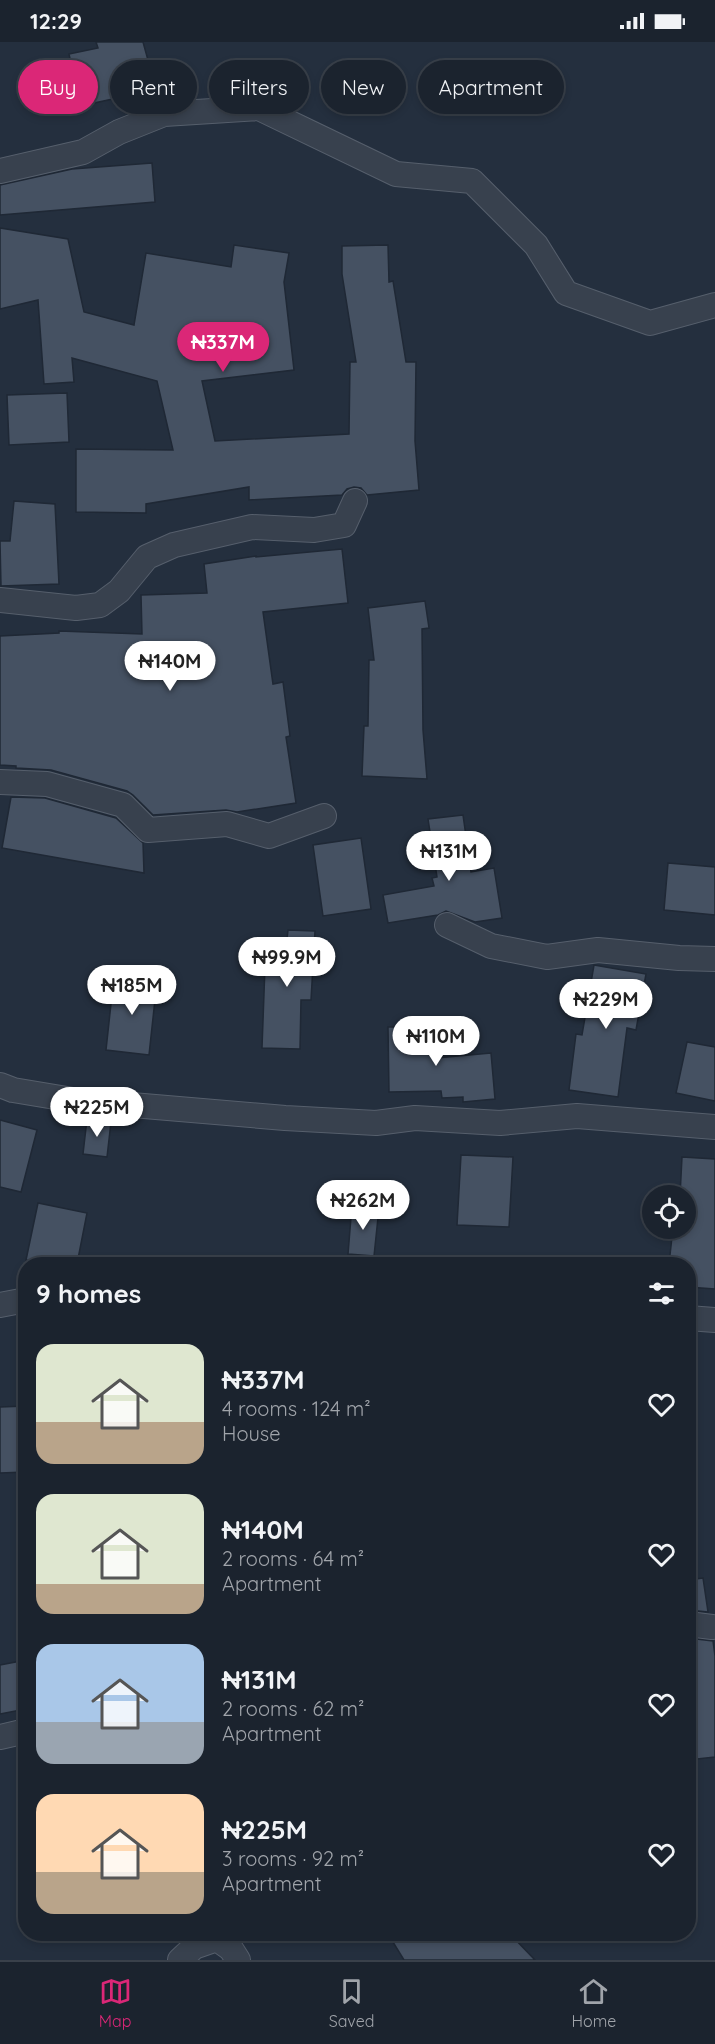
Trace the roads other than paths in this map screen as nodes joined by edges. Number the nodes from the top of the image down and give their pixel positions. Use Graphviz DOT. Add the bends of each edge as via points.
graph roads {
  1 [pos="0,171"];
  2 [pos="715,305"];
  3 [pos="355,501"];
  4 [pos="0,600"];
  5 [pos="0,782"];
  6 [pos="324,816"];
  7 [pos="447,925"];
  8 [pos="715,959"];
  9 [pos="0,1085"];
  10 [pos="715,1127"];
  11 [pos="18,1302"];
  12 [pos="0,1305"];
  13 [pos="696,1319"];
  14 [pos="715,1320"];
  15 [pos="696,1625"];
  16 [pos="712,1627"];
  17 [pos="18,1733"];
  18 [pos="0,1737"];
  19 [pos="212,1941"];
  20 [pos="220,1941"];
  21 [pos="180,1960"];
  22 [pos="238,1960"];
  1 -- 2 [label="street" via="83,153 119,132 164,114 259,108 396,174 472,181 536,245 566,293 651,323"];
  3 -- 4 [label="street" via="344,525 314,530 252,527 174,545 147,556 119,591 100,604 76,608"];
  5 -- 6 [label="street" via="47,784 123,805 148,830 227,824 269,836"];
  7 -- 8 [label="street" via="491,946 547,957 598,950"];
  9 -- 10 [label="street" via="73,1100 331,1121 376,1123 415,1118 500,1123 578,1116"];
  11 -- 12 [label="street"];
  13 -- 14 [label="street"];
  15 -- 16 [label="street"];
  17 -- 18 [label="street"];
  19 -- 21 [label="street" via="194,1947"];
  20 -- 22 [label="street"];
}
